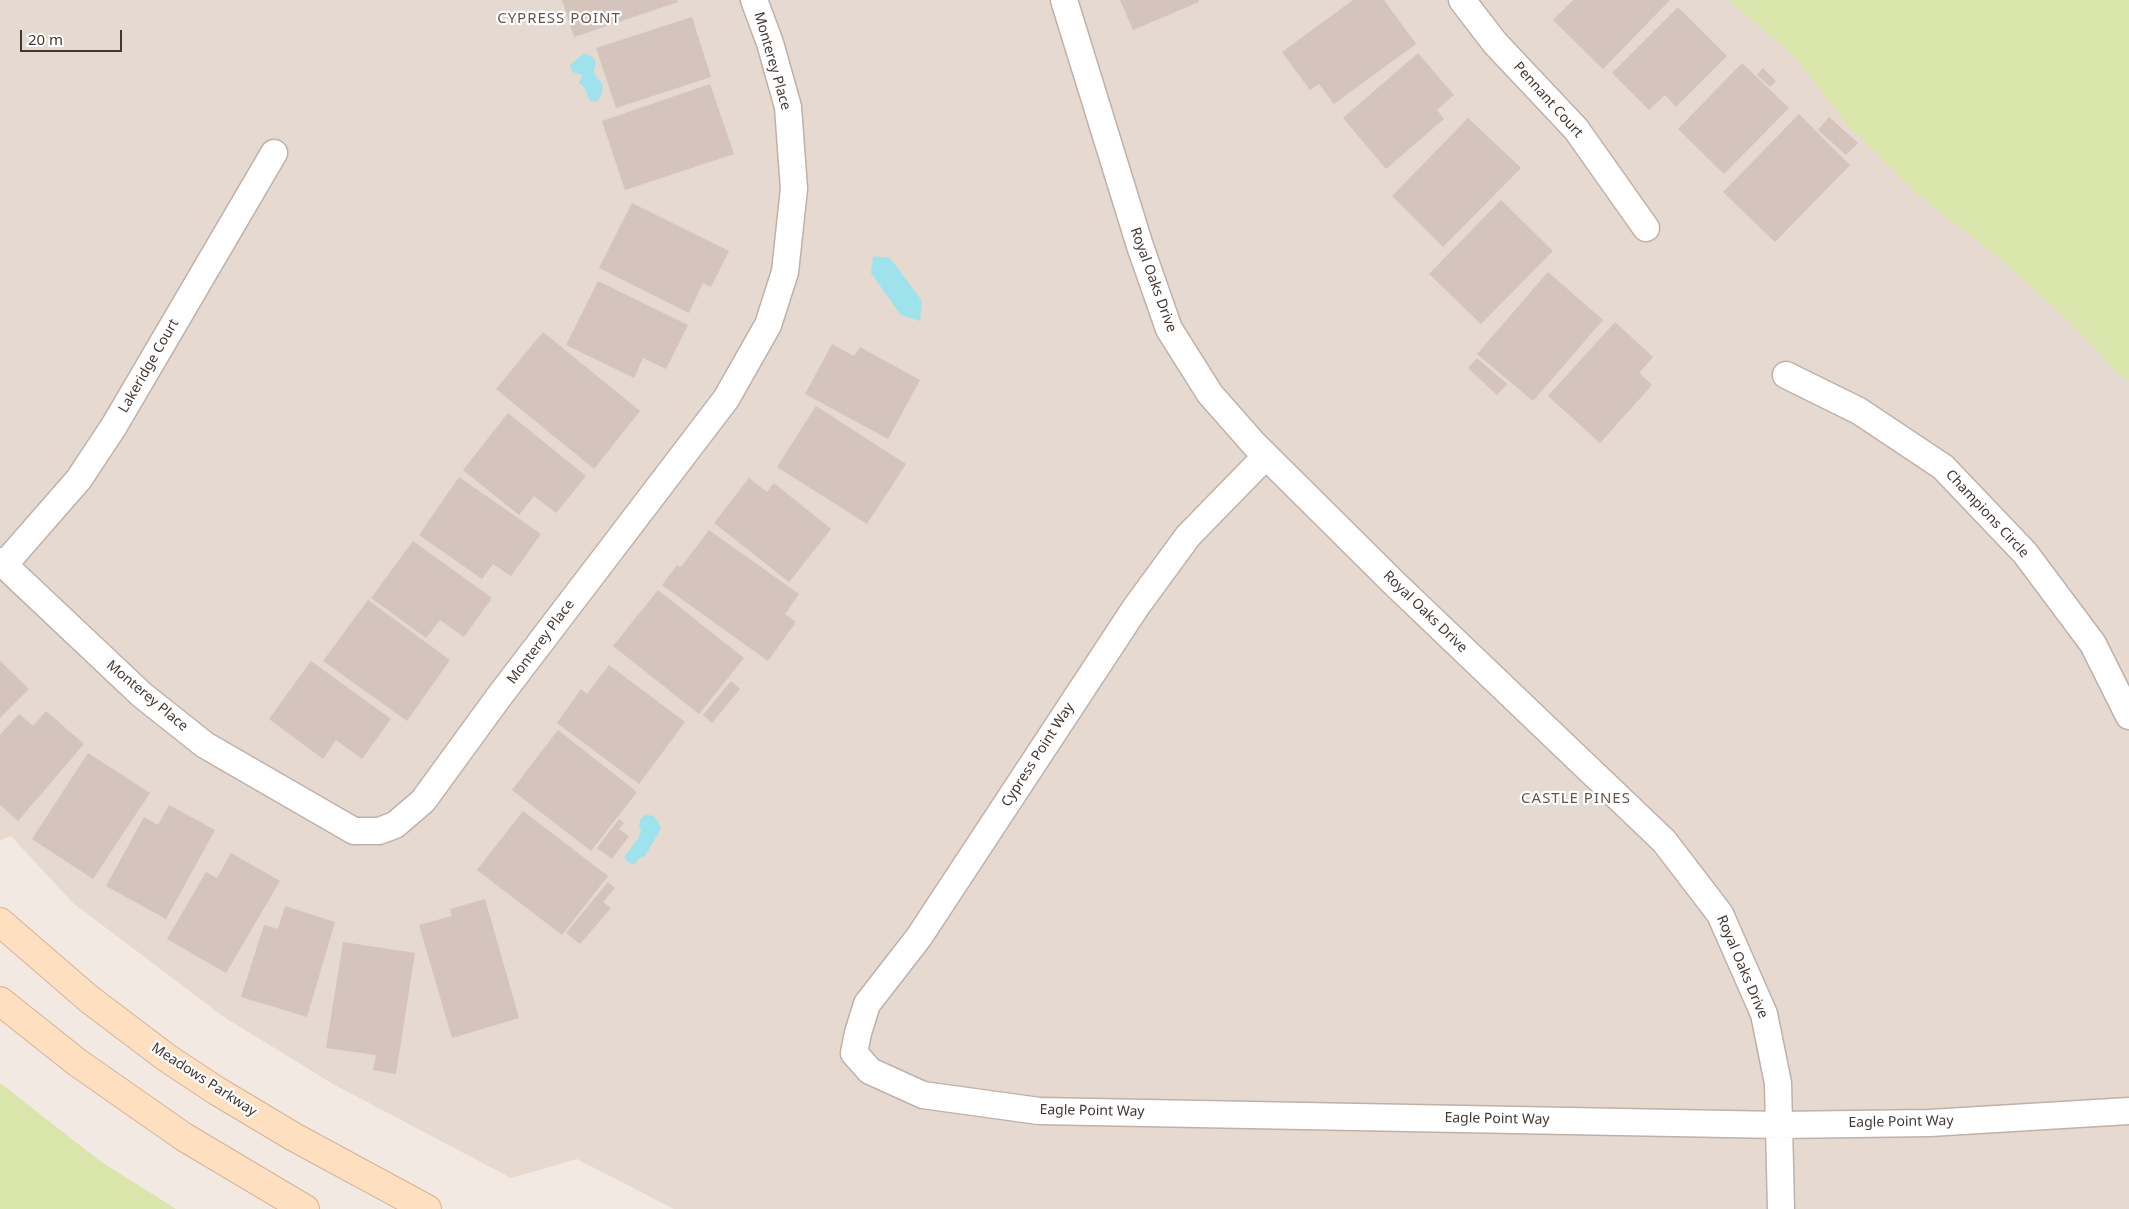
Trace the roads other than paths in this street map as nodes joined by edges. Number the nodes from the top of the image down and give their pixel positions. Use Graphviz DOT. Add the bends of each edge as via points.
graph roads {
  1 [pos="754,0"];
  2 [pos="1064,0"];
  3 [pos="1462,0"];
  4 [pos="274,153"];
  5 [pos="1646,228"];
  6 [pos="1786,375"];
  7 [pos="1266,456"];
  8 [pos="2,563"];
  9 [pos="2129,716"];
  10 [pos="0,922"];
  11 [pos="0,1001"];
  12 [pos="870,1072"];
  13 [pos="2129,1111"];
  14 [pos="1779,1125"];
  15 [pos="306,1209"];
  16 [pos="426,1209"];
  17 [pos="1781,1209"];
  1 -- 8 [label="street, Monterey Place" via="788,107 794,189 785,272 768,326 726,399 423,801 395,825 379,831 354,830 206,745 142,696"];
  2 -- 7 [label="street, Royal Oaks Drive" via="1169,329 1210,394"];
  3 -- 5 [label="street, Pennant Court" via="1495,43 1576,129"];
  4 -- 8 [label="street, Lakeridge Court" via="114,426 79,479"];
  6 -- 9 [label="street, Champions Circle" via="1859,411 1944,467 2030,560 2093,644"];
  7 -- 12 [label="street, Cypress Point Way" via="1188,536 1136,607 919,937 867,1004 854,1053"];
  7 -- 14 [label="street, Royal Oaks Drive" via="1664,841 1714,906 1764,1014 1778,1083"];
  10 -- 16 [label="main road, Meadows Parkway" via="89,999 167,1058 294,1137"];
  11 -- 15 [label="main road" via="78,1063 184,1138"];
  12 -- 14 [label="street, Eagle Point Way" via="923,1095 1039,1111"];
  13 -- 14 [label="street, Eagle Point Way" via="1930,1123"];
  14 -- 17 [label="street, Royal Oaks Drive"];
}
